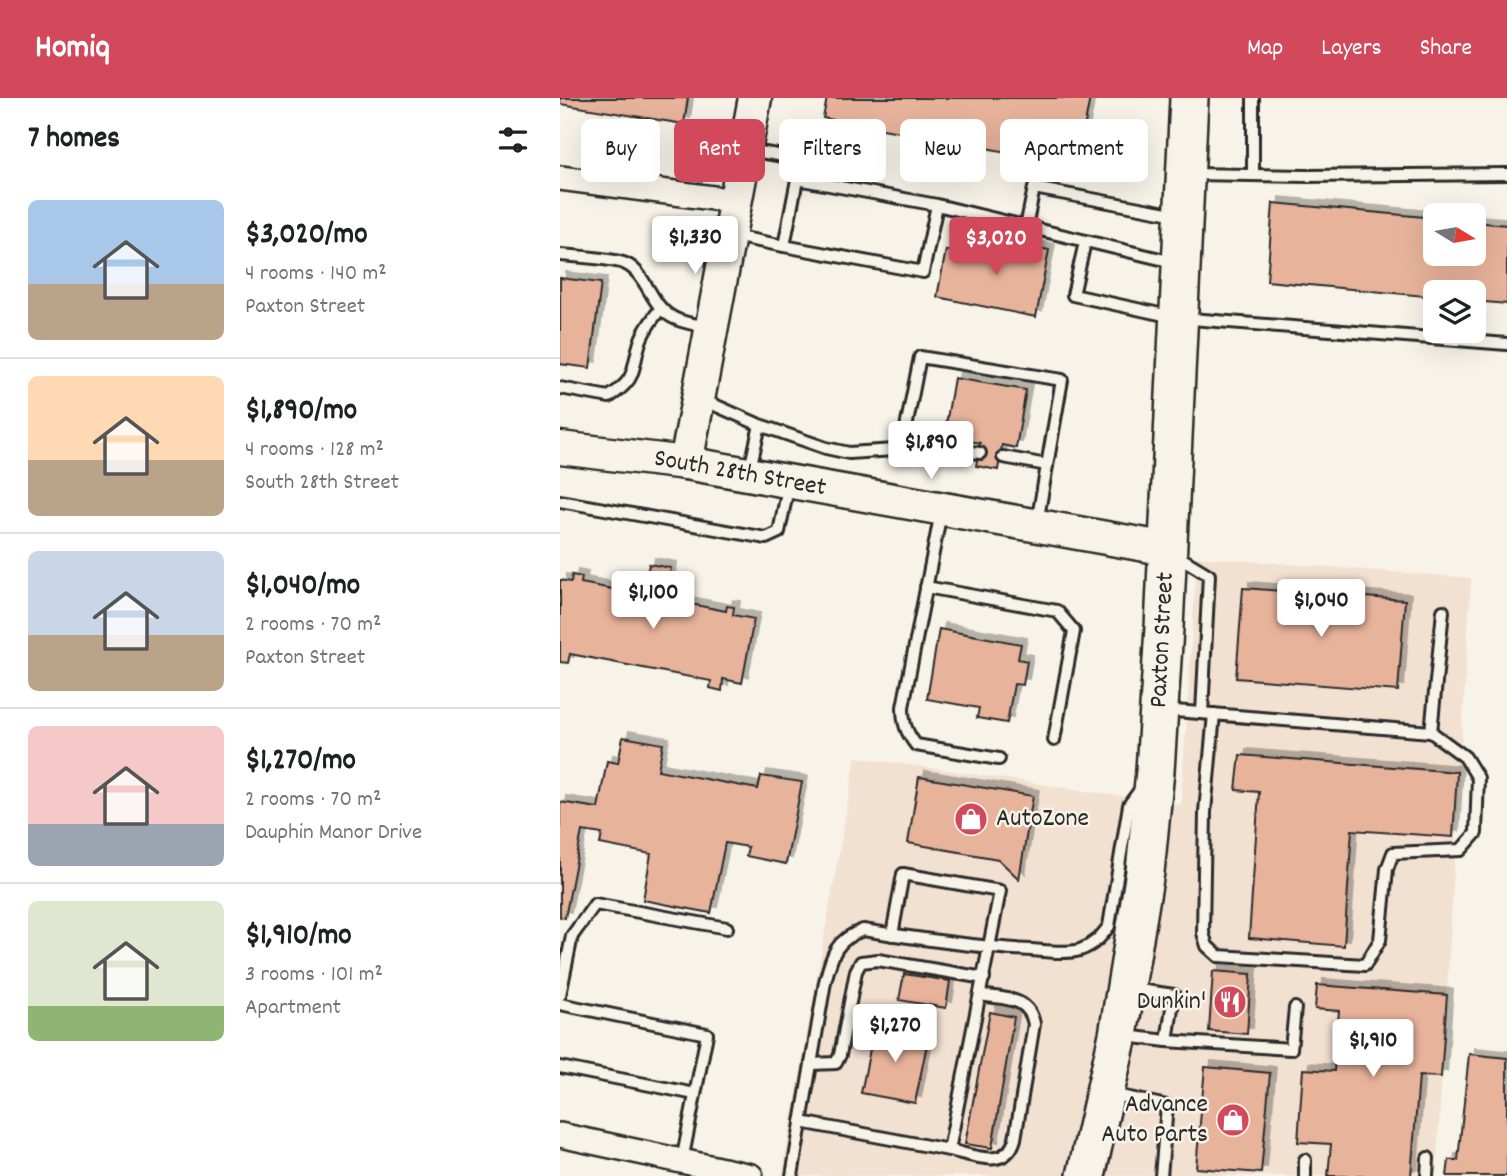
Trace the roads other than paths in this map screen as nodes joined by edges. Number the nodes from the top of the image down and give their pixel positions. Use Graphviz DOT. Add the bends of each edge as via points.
graph roads {
  1 [pos="755,98"];
  2 [pos="1189,98"];
  3 [pos="1253,98"];
  4 [pos="751,119"];
  5 [pos="1185,174"];
  6 [pos="1253,174"];
  7 [pos="1507,174"];
  8 [pos="560,178"];
  9 [pos="740,182"];
  10 [pos="796,182"];
  11 [pos="813,182"];
  12 [pos="736,201"];
  13 [pos="937,205"];
  14 [pos="1183,216"];
  15 [pos="1026,227"];
  16 [pos="730,235"];
  17 [pos="1085,242"];
  18 [pos="784,246"];
  19 [pos="560,255"];
  20 [pos="1181,263"];
  21 [pos="660,309"];
  22 [pos="1178,318"];
  23 [pos="712,328"];
  24 [pos="1507,344"];
  25 [pos="560,388"];
  26 [pos="699,398"];
  27 [pos="760,425"];
  28 [pos="560,448"];
  29 [pos="902,448"];
  30 [pos="980,453"];
  31 [pos="1003,457"];
  32 [pos="686,463"];
  33 [pos="1047,466"];
  34 [pos="749,474"];
  35 [pos="789,482"];
  36 [pos="560,502"];
  37 [pos="941,509"];
  38 [pos="1037,526"];
  39 [pos="1168,550"];
  40 [pos="926,587"];
  41 [pos="1443,611"];
  42 [pos="1160,710"];
  43 [pos="1202,713"];
  44 [pos="1214,714"];
  45 [pos="1431,732"];
  46 [pos="1054,740"];
  47 [pos="999,759"];
  48 [pos="1155,771"];
  49 [pos="727,928"];
  50 [pos="892,935"];
  51 [pos="990,948"];
  52 [pos="984,978"];
  53 [pos="1125,989"];
  54 [pos="560,995"];
  55 [pos="980,995"];
  56 [pos="560,1004"];
  57 [pos="1295,1008"];
  58 [pos="1118,1035"];
  59 [pos="1167,1041"];
  60 [pos="811,1064"];
  61 [pos="560,1067"];
  62 [pos="1105,1093"];
  63 [pos="695,1094"];
  64 [pos="801,1122"];
  65 [pos="560,1135"];
  66 [pos="949,1150"];
  67 [pos="1428,1158"];
  68 [pos="1305,1160"];
  69 [pos="682,1161"];
  70 [pos="751,1176"];
  71 [pos="792,1176"];
  72 [pos="1086,1176"];
  73 [pos="1161,1176"];
  74 [pos="1304,1176"];
  75 [pos="1427,1176"];
  1 -- 4 [label="main road"];
  2 -- 5 [label="main road, Paxton Street"];
  3 -- 6 [label="lane"];
  5 -- 6 [label="lane"];
  5 -- 14 [label="main road, Paxton Street"];
  6 -- 7 [label="lane"];
  8 -- 12 [label="street"];
  9 -- 12 [label="main road"];
  10 -- 18 [label="lane"];
  11 -- 13 [label="lane"];
  12 -- 16 [label="main road"];
  13 -- 15 [label="lane"];
  13 -- 18 [label="lane" via="923,272"];
  14 -- 15 [label="lane" via="1034,188"];
  14 -- 20 [label="main road, Paxton Street"];
  15 -- 17 [label="lane"];
  16 -- 18 [label="lane"];
  16 -- 23 [label="main road"];
  17 -- 20 [label="lane"];
  17 -- 22 [label="lane" via="1073,295"];
  19 -- 21 [label="lane" via="626,264 641,277"];
  20 -- 22 [label="main road, Paxton Street"];
  21 -- 23 [label="lane" via="674,319"];
  21 -- 25 [label="lane" via="643,334 635,370 625,387 610,397"];
  22 -- 24 [label="lane"];
  22 -- 39 [label="main road, Paxton Street"];
  23 -- 26 [label="main road"];
  26 -- 27 [label="lane"];
  26 -- 32 [label="main road"];
  27 -- 29 [label="lane" via="849,453"];
  27 -- 34 [label="lane"];
  28 -- 32 [label="main road, South 28th Street"];
  29 -- 30 [label="lane"];
  29 -- 33 [label="lane" via="920,357 1062,380"];
  31 -- 33 [label="lane"];
  32 -- 34 [label="main road, South 28th Street"];
  33 -- 38 [label="lane"];
  34 -- 35 [label="main road, South 28th Street"];
  35 -- 36 [label="lane" via="779,532 766,538"];
  35 -- 37 [label="main road, South 28th Street"];
  37 -- 38 [label="main road, South 28th Street"];
  37 -- 40 [label="lane"];
  38 -- 39 [label="main road, South 28th Street"];
  39 -- 42 [label="main road, Paxton Street"];
  39 -- 43 [label="lane" via="1209,575"];
  40 -- 46 [label="lane" via="1057,611 1074,631"];
  40 -- 47 [label="lane" via="904,707 908,734 916,745"];
  41 -- 45 [label="lane"];
  42 -- 43 [label="lane"];
  42 -- 48 [label="main road, Paxton Street"];
  43 -- 44 [label="lane"];
  44 -- 45 [label="lane"];
  44 -- 45 [label="lane" via="1205,812 1203,933 1207,946 1218,956 1365,965 1380,940 1387,869 1393,853 1461,850 1476,833 1478,778 1465,757"];
  48 -- 51 [label="lane" via="1129,805 1112,913 1098,940 1077,951"];
  48 -- 53 [label="main road, Paxton Street" via="1145,872"];
  49 -- 54 [label="lane" via="595,904 572,936"];
  50 -- 51 [label="lane"];
  50 -- 51 [label="lane" via="904,874 1000,891"];
  50 -- 60 [label="lane" via="863,930 838,946 828,971"];
  51 -- 52 [label="lane"];
  52 -- 55 [label="lane"];
  52 -- 60 [label="lane" via="878,960 861,962 840,1055 836,1063"];
  53 -- 58 [label="main road, Paxton Street"];
  53 -- 59 [label="lane" via="1174,995"];
  55 -- 66 [label="lane"];
  55 -- 66 [label="lane" via="1019,1002 1032,1014 1015,1139 1005,1157 994,1159"];
  56 -- 63 [label="lane" via="707,1034"];
  57 -- 59 [label="lane" via="1291,1049"];
  58 -- 59 [label="lane"];
  58 -- 62 [label="main road, Paxton Street"];
  60 -- 64 [label="lane"];
  61 -- 63 [label="lane"];
  62 -- 72 [label="main road, Paxton Street"];
  62 -- 73 [label="lane" via="1167,1107"];
  63 -- 69 [label="lane"];
  64 -- 66 [label="lane"];
  64 -- 71 [label="lane"];
  65 -- 69 [label="street"];
  67 -- 75 [label="lane"];
  68 -- 74 [label="lane"];
  69 -- 70 [label="street"];
}
